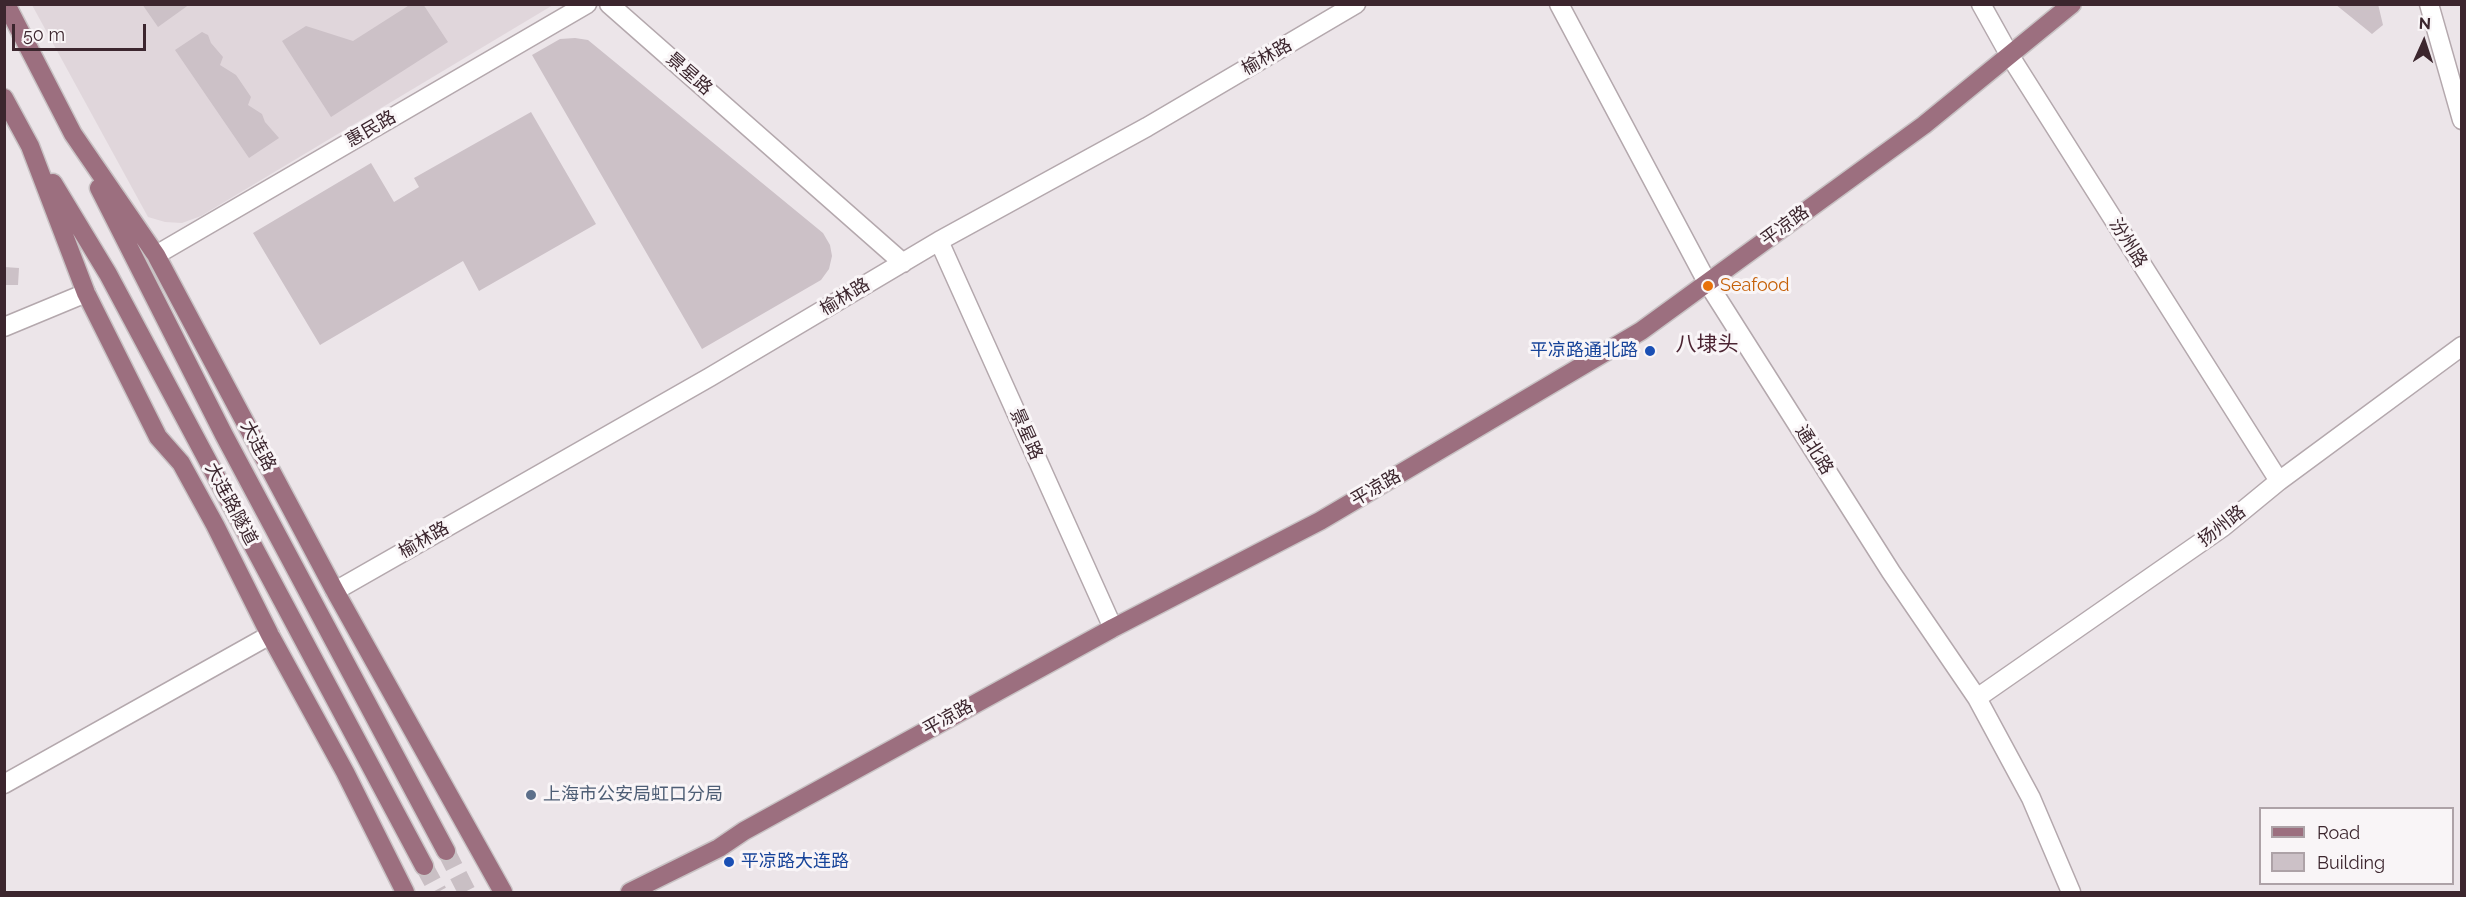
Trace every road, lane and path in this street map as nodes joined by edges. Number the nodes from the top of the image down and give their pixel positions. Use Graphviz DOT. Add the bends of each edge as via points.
graph roads {
  1 [pos="6,4"];
  2 [pos="587,4"];
  3 [pos="609,4"];
  4 [pos="1356,4"];
  5 [pos="1559,4"];
  6 [pos="1981,4"];
  7 [pos="2072,4"];
  8 [pos="2429,4"];
  9 [pos="2010,56"];
  10 [pos="4,98"];
  11 [pos="2462,120"];
  12 [pos="73,134"];
  13 [pos="30,146"];
  14 [pos="939,242"];
  15 [pos="156,255"];
  16 [pos="903,263"];
  17 [pos="1707,282"];
  18 [pos="86,293"];
  19 [pos="4,327"];
  20 [pos="2462,346"];
  21 [pos="2279,481"];
  22 [pos="335,591"];
  23 [pos="1113,627"];
  24 [pos="270,635"];
  25 [pos="1977,698"];
  26 [pos="4,784"];
  27 [pos="446,851"];
  28 [pos="424,866"];
  29 [pos="405,892"];
  30 [pos="503,892"];
  31 [pos="630,892"];
  32 [pos="2071,892"];
  1 -- 12 [label="main road, 大连路"];
  2 -- 15 [label="street, 惠民路"];
  3 -- 16 [label="street, 景星路"];
  4 -- 14 [label="street, 榆林路" via="1147,128"];
  5 -- 17 [label="street, 通北路"];
  6 -- 9 [label="street, 汾州路"];
  7 -- 9 [label="main road, 平凉路"];
  8 -- 11 [label="street"];
  9 -- 17 [label="main road, 平凉路" via="1924,125"];
  9 -- 21 [label="street, 汾州路"];
  10 -- 13 [label="main road"];
  12 -- 15 [label="main road, 大连路"];
  12 -- 27 [label="main road, 大连路隧道" via="224,435"];
  13 -- 18 [label="main road"];
  13 -- 28 [label="main road, 大连路隧道" via="108,274"];
  14 -- 16 [label="street, 榆林路"];
  14 -- 23 [label="street, 景星路"];
  15 -- 22 [label="main road, 大连路"];
  16 -- 22 [label="street, 榆林路"];
  17 -- 23 [label="main road, 平凉路" via="1641,331 1320,521"];
  17 -- 25 [label="street, 通北路" via="1885,562"];
  18 -- 19 [label="street"];
  18 -- 24 [label="main road" via="158,437 181,463"];
  20 -- 21 [label="street, 扬州路"];
  21 -- 25 [label="street, 扬州路" via="2204,540"];
  22 -- 30 [label="main road, 大连路"];
  23 -- 31 [label="main road, 平凉路" via="719,848"];
  24 -- 26 [label="street"];
  24 -- 29 [label="main road"];
  25 -- 32 [label="street, 通北路" via="2031,798"];
}
